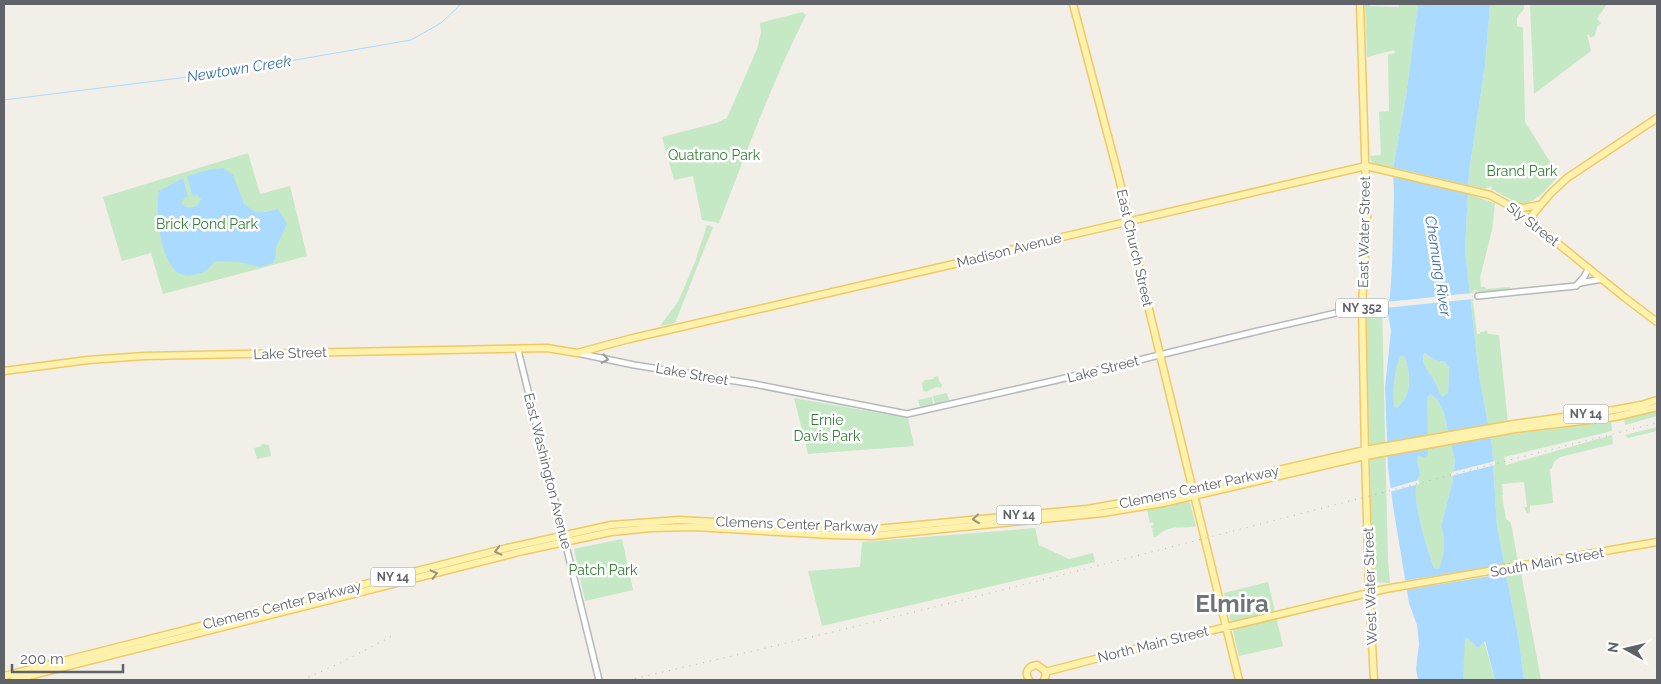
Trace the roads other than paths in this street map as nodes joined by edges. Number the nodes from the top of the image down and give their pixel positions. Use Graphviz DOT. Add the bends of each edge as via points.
graph roads {
  1 [pos="1073,4"];
  2 [pos="1360,4"];
  3 [pos="1657,118"];
  4 [pos="1366,166"];
  5 [pos="1442,184"];
  6 [pos="1509,204"];
  7 [pos="1539,205"];
  8 [pos="1528,220"];
  9 [pos="1129,221"];
  10 [pos="1589,268"];
  11 [pos="1602,279"];
  12 [pos="1580,283"];
  13 [pos="1478,296"];
  14 [pos="1365,307"];
  15 [pos="1657,322"];
  16 [pos="518,350"];
  17 [pos="577,353"];
  18 [pos="1160,355"];
  19 [pos="4,371"];
  20 [pos="1657,400"];
  21 [pos="1657,407"];
  22 [pos="1515,427"];
  23 [pos="1365,453"];
  24 [pos="1366,491"];
  25 [pos="1193,492"];
  26 [pos="564,539"];
  27 [pos="1657,542"];
  28 [pos="1437,580"];
  29 [pos="1370,593"];
  30 [pos="1226,627"];
  31 [pos="1045,672"];
  32 [pos="4,676"];
  33 [pos="13,680"];
  34 [pos="599,680"];
  35 [pos="1029,680"];
  36 [pos="1044,680"];
  37 [pos="1239,680"];
  38 [pos="1374,680"];
  1 -- 9 [label="main road, East Church Street"];
  2 -- 4 [label="main road, East Water Street / NY 352"];
  3 -- 7 [label="main road" via="1568,178"];
  4 -- 5 [label="main road, Madison Avenue"];
  4 -- 9 [label="main road, Madison Avenue"];
  4 -- 14 [label="main road, East Water Street / NY 352"];
  5 -- 6 [label="main road, Sly Street" via="1490,195"];
  6 -- 7 [label="main road" via="1523,208"];
  6 -- 8 [label="main road, Sly Street"];
  7 -- 8 [label="main road"];
  8 -- 10 [label="main road, Sly Street"];
  9 -- 17 [label="main road, Madison Avenue"];
  9 -- 18 [label="main road, East Church Street"];
  10 -- 11 [label="main road, Sly Street"];
  10 -- 12 [label="street"];
  11 -- 12 [label="street"];
  11 -- 15 [label="main road, Sly Street"];
  12 -- 13 [label="street"];
  14 -- 18 [label="street, Lake Street"];
  14 -- 23 [label="main road, East Water Street / NY 352"];
  16 -- 17 [label="main road, Lake Street" via="547,348"];
  16 -- 19 [label="main road, Lake Street" via="144,356"];
  16 -- 26 [label="street, East Washington Avenue"];
  17 -- 18 [label="street, Lake Street, one-way" via="907,414"];
  18 -- 25 [label="main road, East Church Street"];
  20 -- 22 [label="main road, Clemens Center Parkway / NY 14"];
  21 -- 22 [label="main road, Clemens Center Parkway / NY 14" via="1616,417"];
  22 -- 23 [label="main road, Clemens Center Parkway / NY 14"];
  23 -- 24 [label="main road, East Water Street / NY 352"];
  23 -- 25 [label="main road, Clemens Center Parkway / NY 14"];
  24 -- 29 [label="main road, West Water Street / NY 352"];
  25 -- 26 [label="main road, Clemens Center Parkway / NY 14" via="1086,509 876,529 679,520 611,525"];
  25 -- 30 [label="main road, East Church Street"];
  26 -- 32 [label="main road, Clemens Center Parkway / NY 14, one-way" via="507,548"];
  33 -- 26 [label="main road, Clemens Center Parkway / NY 14, one-way"];
  26 -- 34 [label="street, East Washington Avenue"];
  27 -- 28 [label="main road, South Main Street"];
  28 -- 29 [label="main road, North Main Street"];
  29 -- 30 [label="main road, North Main Street"];
  29 -- 38 [label="main road, West Water Street / NY 352"];
  30 -- 31 [label="main road, North Main Street"];
  30 -- 37 [label="main road, East Church Street"];
  31 -- 35 [label="main road, North Main Street" via="1040,666 1033,666 1027,672"];
  31 -- 36 [label="main road"];
}
